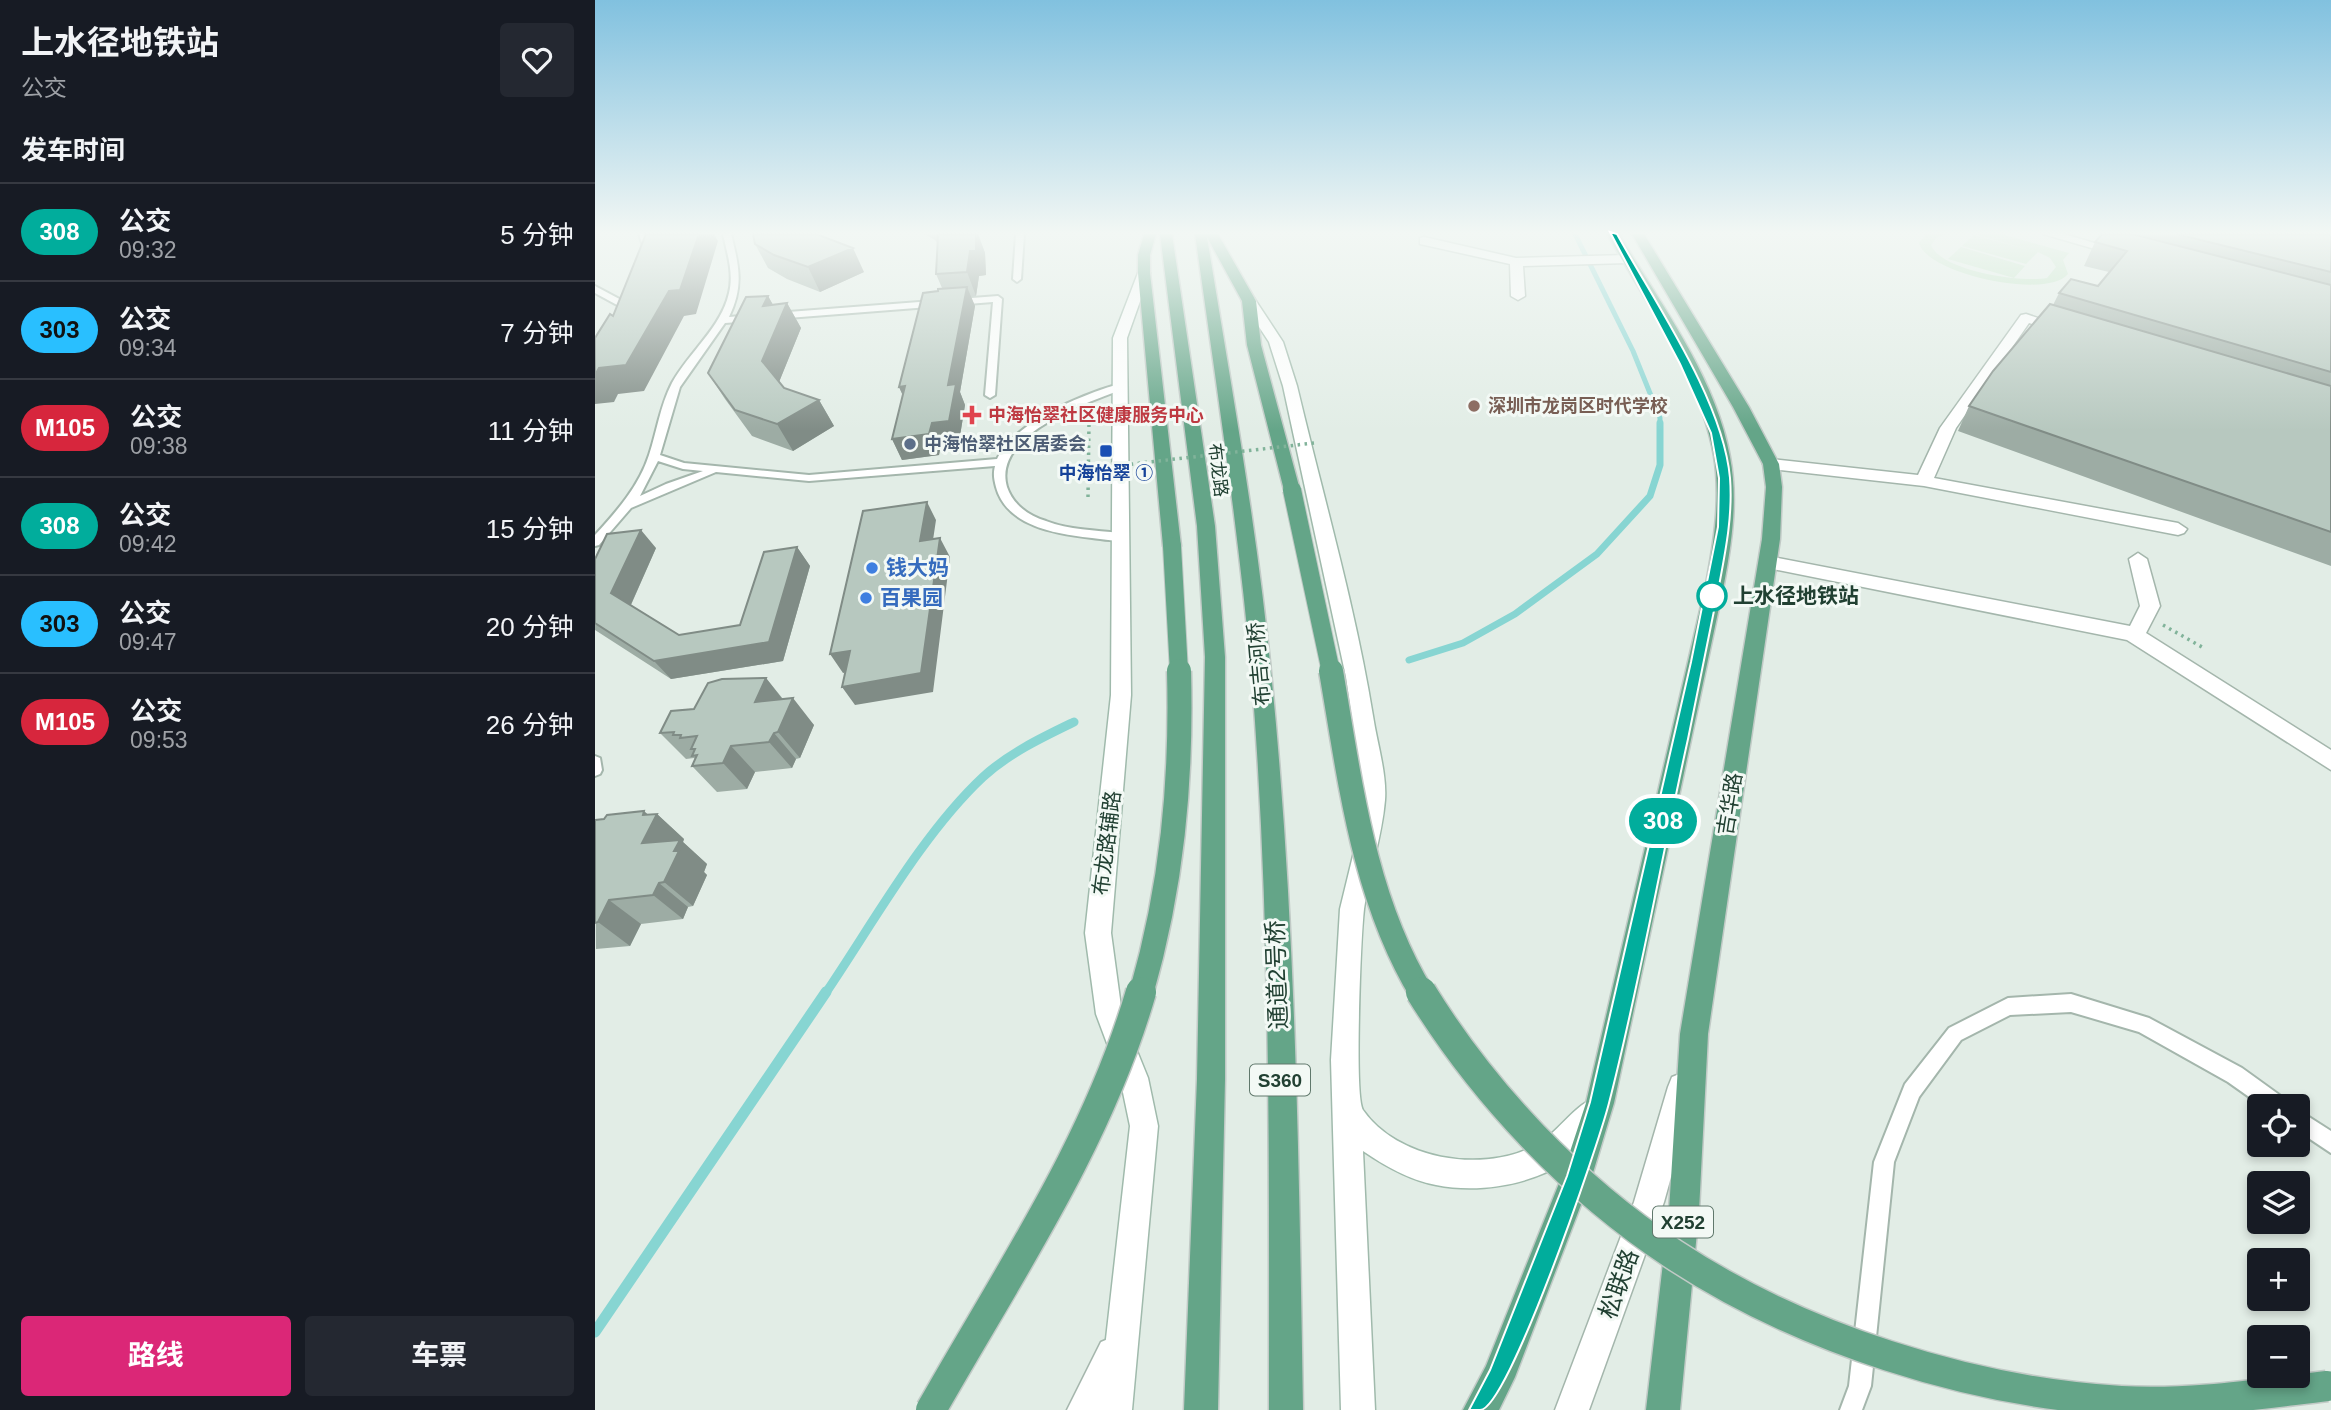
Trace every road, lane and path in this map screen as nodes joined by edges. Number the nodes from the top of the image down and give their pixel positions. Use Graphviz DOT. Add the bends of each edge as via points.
graph roads {
  1 [pos="614,300"];
  2 [pos="624,300"];
  3 [pos="729,300"];
  4 [pos="987,300"];
  5 [pos="998,300"];
  6 [pos="1133,300"];
  7 [pos="1147,300"];
  8 [pos="1176,300"];
  9 [pos="1211,300"];
  10 [pos="1649,300"];
  11 [pos="1677,300"];
  12 [pos="1249,301"];
  13 [pos="622,304"];
  14 [pos="615,315"];
  15 [pos="722,320"];
  16 [pos="2079,334"];
  17 [pos="1119,387"];
  18 [pos="990,395"];
  19 [pos="1089,423"];
  20 [pos="1314,443"];
  21 [pos="655,457"];
  22 [pos="1003,462"];
  23 [pos="1771,464"];
  24 [pos="1089,469"];
  25 [pos="719,470"];
  26 [pos="1924,481"];
  27 [pos="1088,497"];
  28 [pos="626,507"];
  29 [pos="2178,529"];
  30 [pos="1120,537"];
  31 [pos="595,542"];
  32 [pos="2138,559"];
  33 [pos="1768,562"];
  34 [pos="1252,580"];
  35 [pos="1211,586"];
  36 [pos="2145,615"];
  37 [pos="2134,635"];
  38 [pos="2202,647"];
  39 [pos="1267,749"];
  40 [pos="2331,761"];
  41 [pos="595,762"];
  42 [pos="595,770"];
  43 [pos="1694,1034"];
  44 [pos="2261,1094"];
  45 [pos="1600,1102"];
  46 [pos="1345,1111"];
  47 [pos="2310,1128"];
  48 [pos="2331,1143"];
  49 [pos="1124,1326"];
  50 [pos="2329,1386"];
  51 [pos="931,1410"];
  52 [pos="1084,1410"];
  53 [pos="1115,1410"];
  54 [pos="1201,1410"];
  55 [pos="1286,1410"];
  56 [pos="1358,1410"];
  57 [pos="1481,1410"];
  58 [pos="1572,1410"];
  59 [pos="1663,1410"];
  60 [pos="1851,1410"];
  1 -- 13 [label="lane"];
  2 -- 13 [label="lane"];
  3 -- 15 [label="lane"];
  4 -- 15 [label="lane"];
  5 -- 18 [label="lane"];
  6 -- 17 [label="main road, 布龙路辅路" via="1123,323"];
  7 -- 51 [label="main road, bridge" via="1172,546 1179,747 1171,866 1149,960 1123,1042 1083,1139 1053,1200"];
  8 -- 35 [label="main road, 布龙路"];
  9 -- 34 [label="main road, 布龙路 / S360"];
  10 -- 45 [label="main road" via="1708,411 1722,454 1726,500 1714,584"];
  11 -- 23 [label="main road, 吉华路 / X252"];
  12 -- 46 [label="main road" via="1276,342 1290,386 1356,677 1374,795 1370,835 1352,909"];
  12 -- 50 [label="main road, bridge" via="1254,345 1292,490 1333,682 1358,823 1398,948 1432,1010 1483,1082 1561,1166 1673,1255 1775,1309 1846,1340 1987,1384 2121,1401 2225,1398"];
  13 -- 14 [label="lane"];
  15 -- 21 [label="lane" via="671,393"];
  16 -- 26 [label="main road" via="2026,318 1948,428"];
  17 -- 22 [label="lane" via="1041,421 1021,436"];
  17 -- 30 [label="main road, 布龙路辅路"];
  19 -- 24 [label="path"];
  20 -- 24 [label="path, bridge"];
  21 -- 25 [label="lane"];
  21 -- 28 [label="lane"];
  22 -- 25 [label="lane" via="809,478"];
  22 -- 30 [label="lane" via="1000,488 1027,518 1052,527"];
  23 -- 26 [label="main road"];
  23 -- 33 [label="main road, 吉华路 / X252" via="1774,514"];
  24 -- 27 [label="path"];
  25 -- 28 [label="lane"];
  26 -- 29 [label="main road"];
  28 -- 31 [label="lane"];
  30 -- 49 [label="main road, 布龙路辅路" via="1121,695 1098,933 1109,1014 1134,1078 1144,1126"];
  32 -- 36 [label="main road" via="2150,606"];
  33 -- 37 [label="main road"];
  33 -- 43 [label="main road, 吉华路 / X252"];
  34 -- 39 [label="main road, 布吉河桥 / S360"];
  35 -- 54 [label="main road, 布吉河桥" via="1216,756"];
  36 -- 37 [label="main road"];
  36 -- 38 [label="path"];
  37 -- 40 [label="main road"];
  39 -- 55 [label="main road, 通道2号桥 / S360" via="1279,1030"];
  41 -- 42 [label="lane"];
  43 -- 58 [label="main road, 松联路" via="1672,1130 1649,1202"];
  43 -- 59 [label="main road, 吉华路 / X252" via="1683,1225"];
  44 -- 60 [label="lane" via="2143,1024 2070,1003 2008,1007 1955,1034 1912,1091 1884,1162 1860,1387"];
  45 -- 46 [label="main road" via="1585,1125 1554,1153 1512,1171 1489,1175 1455,1173 1402,1160 1368,1139"];
  45 -- 57 [label="main road" via="1577,1176 1499,1377"];
  46 -- 56 [label="main road"];
  47 -- 48 [label="lane"];
  49 -- 52 [label="main road" via="1107,1372"];
  49 -- 53 [label="main road, 布龙路辅路"];
}
